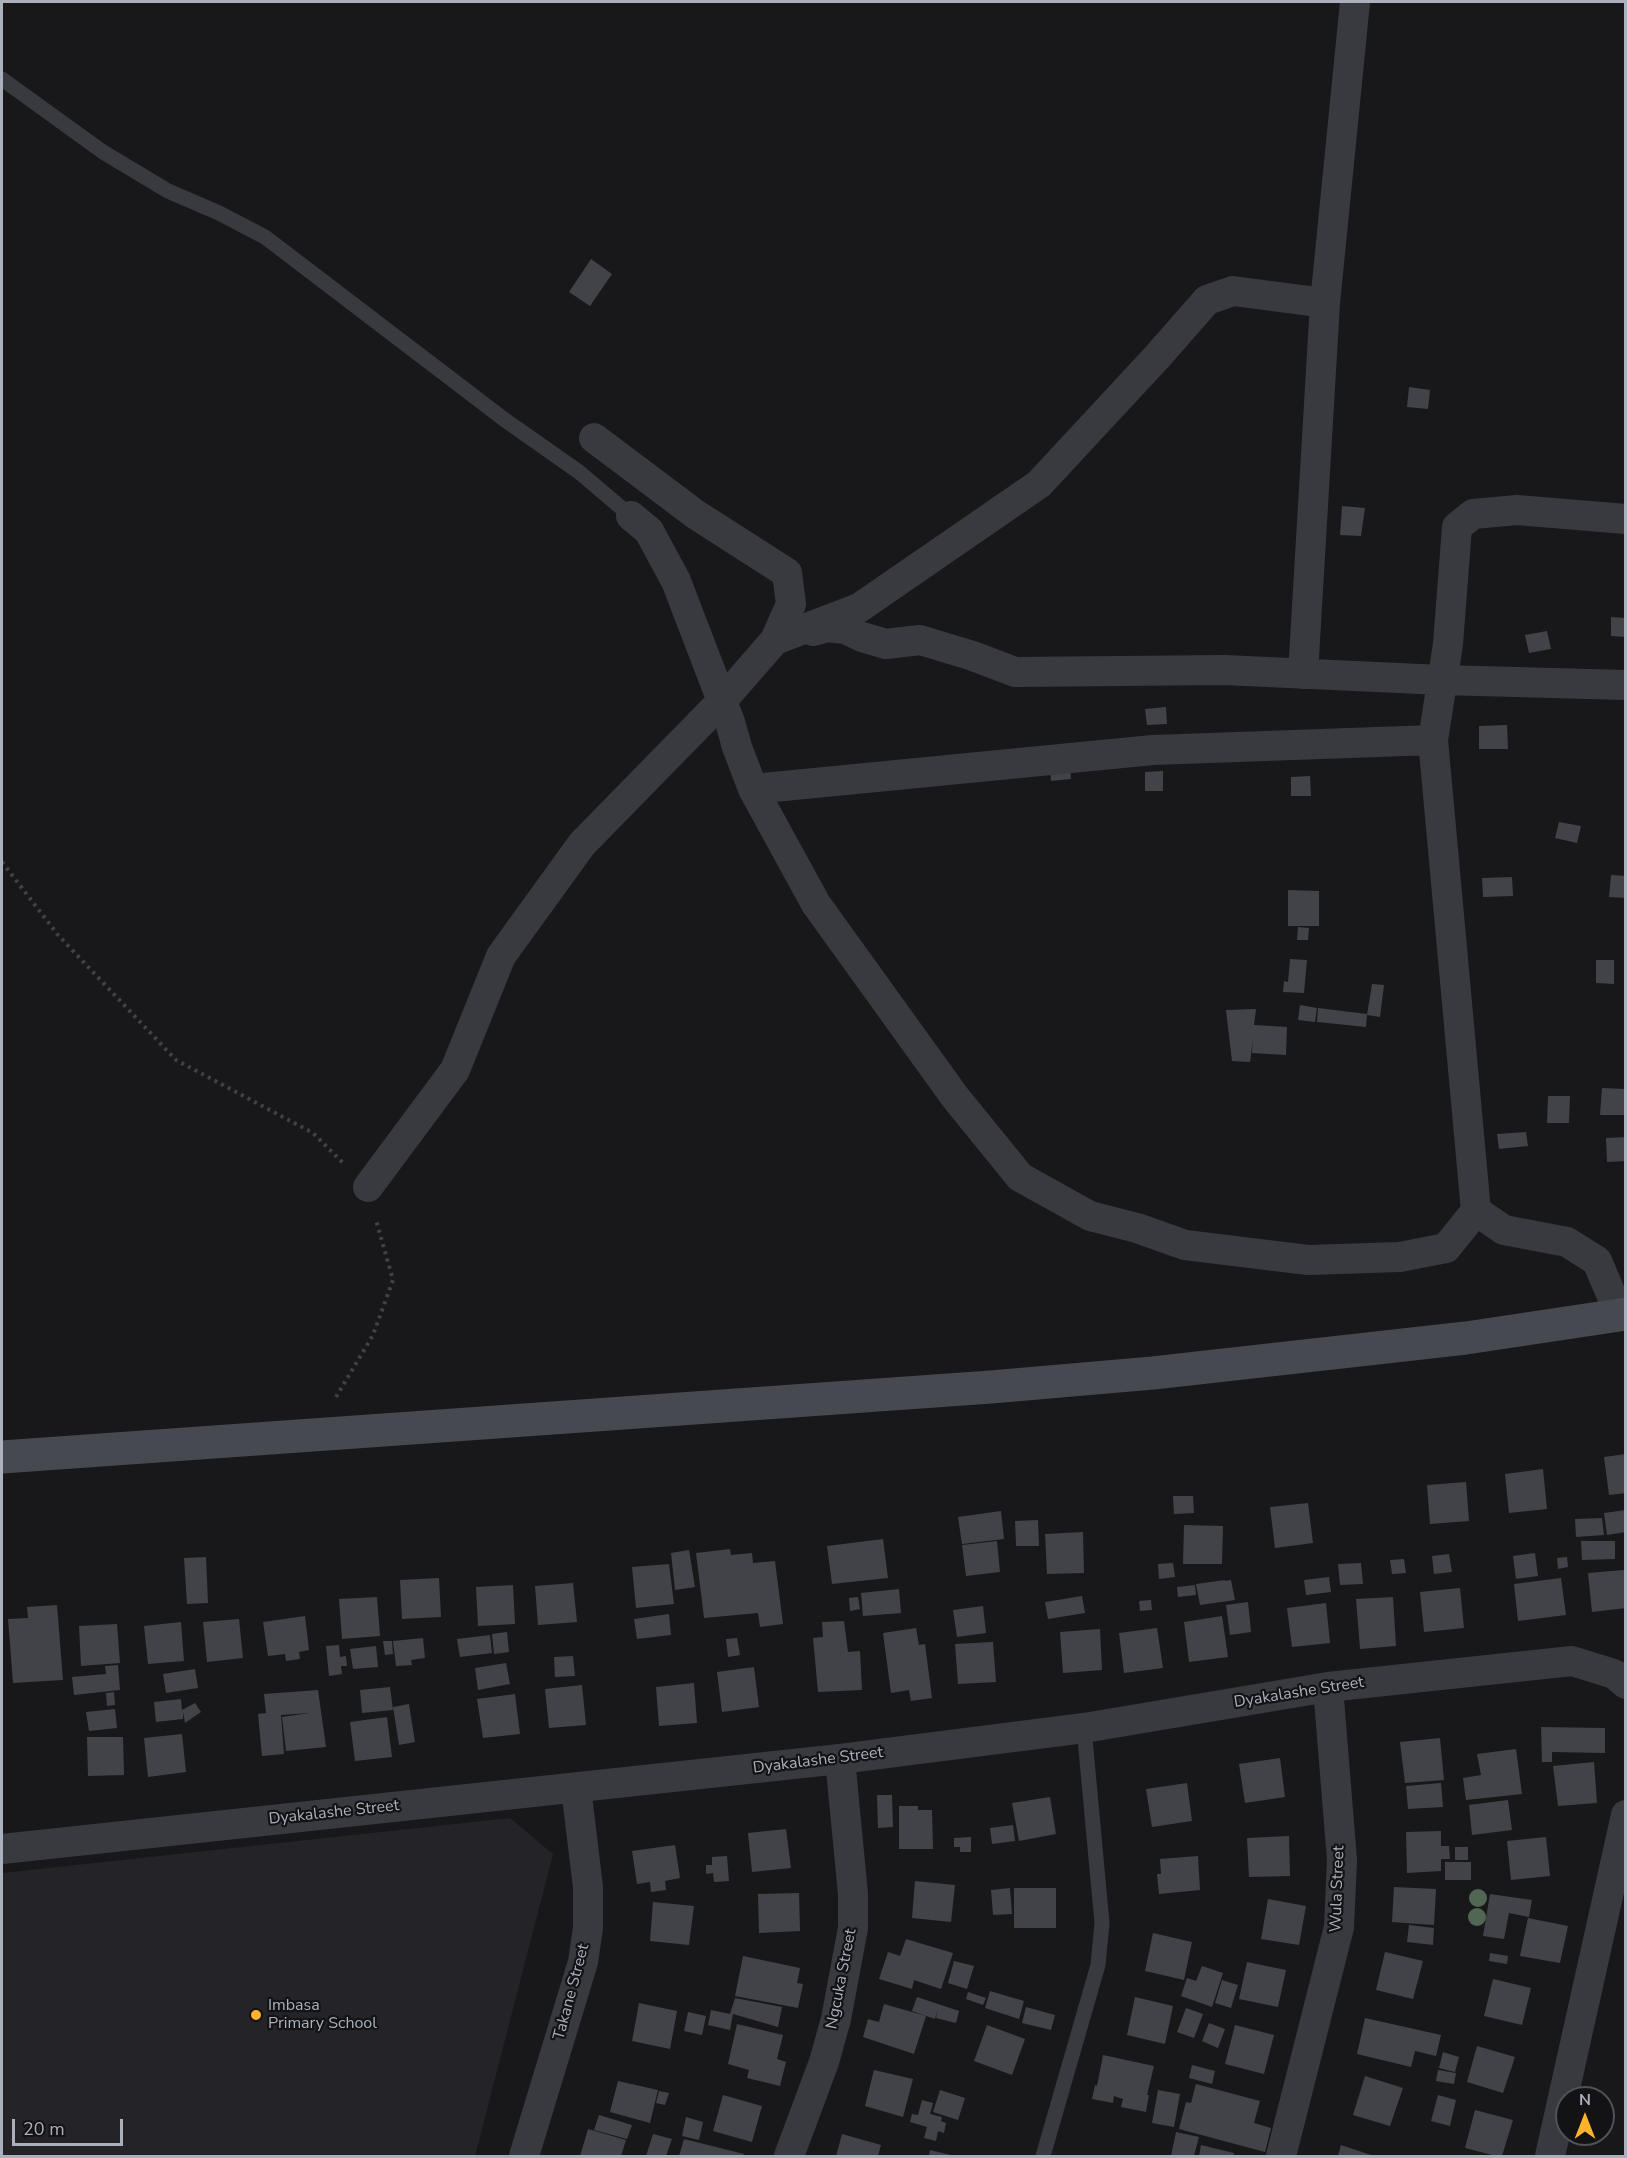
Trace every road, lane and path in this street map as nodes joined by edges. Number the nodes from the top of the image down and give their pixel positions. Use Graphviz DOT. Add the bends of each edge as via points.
graph roads {
  1 [pos="1355,2"];
  2 [pos="2,79"];
  3 [pos="1324,303"];
  4 [pos="594,438"];
  5 [pos="631,516"];
  6 [pos="1626,519"];
  7 [pos="775,640"];
  8 [pos="1303,674"];
  9 [pos="1442,680"];
  10 [pos="1626,685"];
  11 [pos="721,702"];
  12 [pos="1433,740"];
  13 [pos="753,789"];
  14 [pos="2,862"];
  15 [pos="368,1187"];
  16 [pos="1476,1211"];
  17 [pos="1623,1314"];
  18 [pos="333,1403"];
  19 [pos="2,1457"];
  20 [pos="1626,1684"];
  21 [pos="1328,1687"];
  22 [pos="1084,1728"];
  23 [pos="840,1759"];
  24 [pos="576,1788"];
  25 [pos="1626,1815"];
  26 [pos="2,1849"];
  27 [pos="524,2157"];
  28 [pos="789,2157"];
  29 [pos="1043,2157"];
  30 [pos="1281,2157"];
  31 [pos="1550,2157"];
  1 -- 3 [label="street"];
  2 -- 5 [label="lane" via="103,152 168,191 265,237 579,472"];
  3 -- 7 [label="street" via="1233,291 1207,300 1039,484 859,608"];
  3 -- 8 [label="street"];
  4 -- 7 [label="street" via="695,514 787,573 791,604"];
  5 -- 11 [label="street" via="649,531 676,581"];
  6 -- 9 [label="street" via="1517,510 1473,514 1457,527"];
  7 -- 8 [label="street" via="828,627 845,629 886,644 920,640 1015,672 1224,670"];
  7 -- 11 [label="street"];
  8 -- 9 [label="street"];
  9 -- 10 [label="street"];
  9 -- 12 [label="street"];
  11 -- 13 [label="street"];
  11 -- 15 [label="street" via="582,844 501,956 455,1070"];
  12 -- 13 [label="street" via="1153,750"];
  12 -- 16 [label="street"];
  13 -- 16 [label="street" via="816,903 955,1097 1020,1177 1090,1216 1185,1245 1308,1260 1400,1257 1446,1248"];
  14 -- 15 [label="path" via="58,935 176,1060 313,1133"];
  15 -- 18 [label="path" via="393,1280 373,1335"];
  16 -- 17 [label="street" via="1504,1230 1567,1242 1597,1261"];
  17 -- 19 [label="main road" via="1466,1338 991,1388"];
  20 -- 21 [label="street, Dyakalashe Street" via="1614,1674 1572,1661"];
  21 -- 22 [label="street, Dyakalashe Street"];
  21 -- 30 [label="street, Wula Street" via="1342,1860 1339,1927"];
  22 -- 23 [label="street, Dyakalashe Street"];
  22 -- 29 [label="lane" via="1102,1923 1098,1965"];
  23 -- 24 [label="street, Dyakalashe Street"];
  23 -- 28 [label="street, Ngcuka Street" via="854,1928 824,2062"];
  24 -- 26 [label="street, Dyakalashe Street"];
  24 -- 27 [label="street, Takane Street" via="588,1887 588,1928 583,1962"];
  25 -- 31 [label="street"];
}
